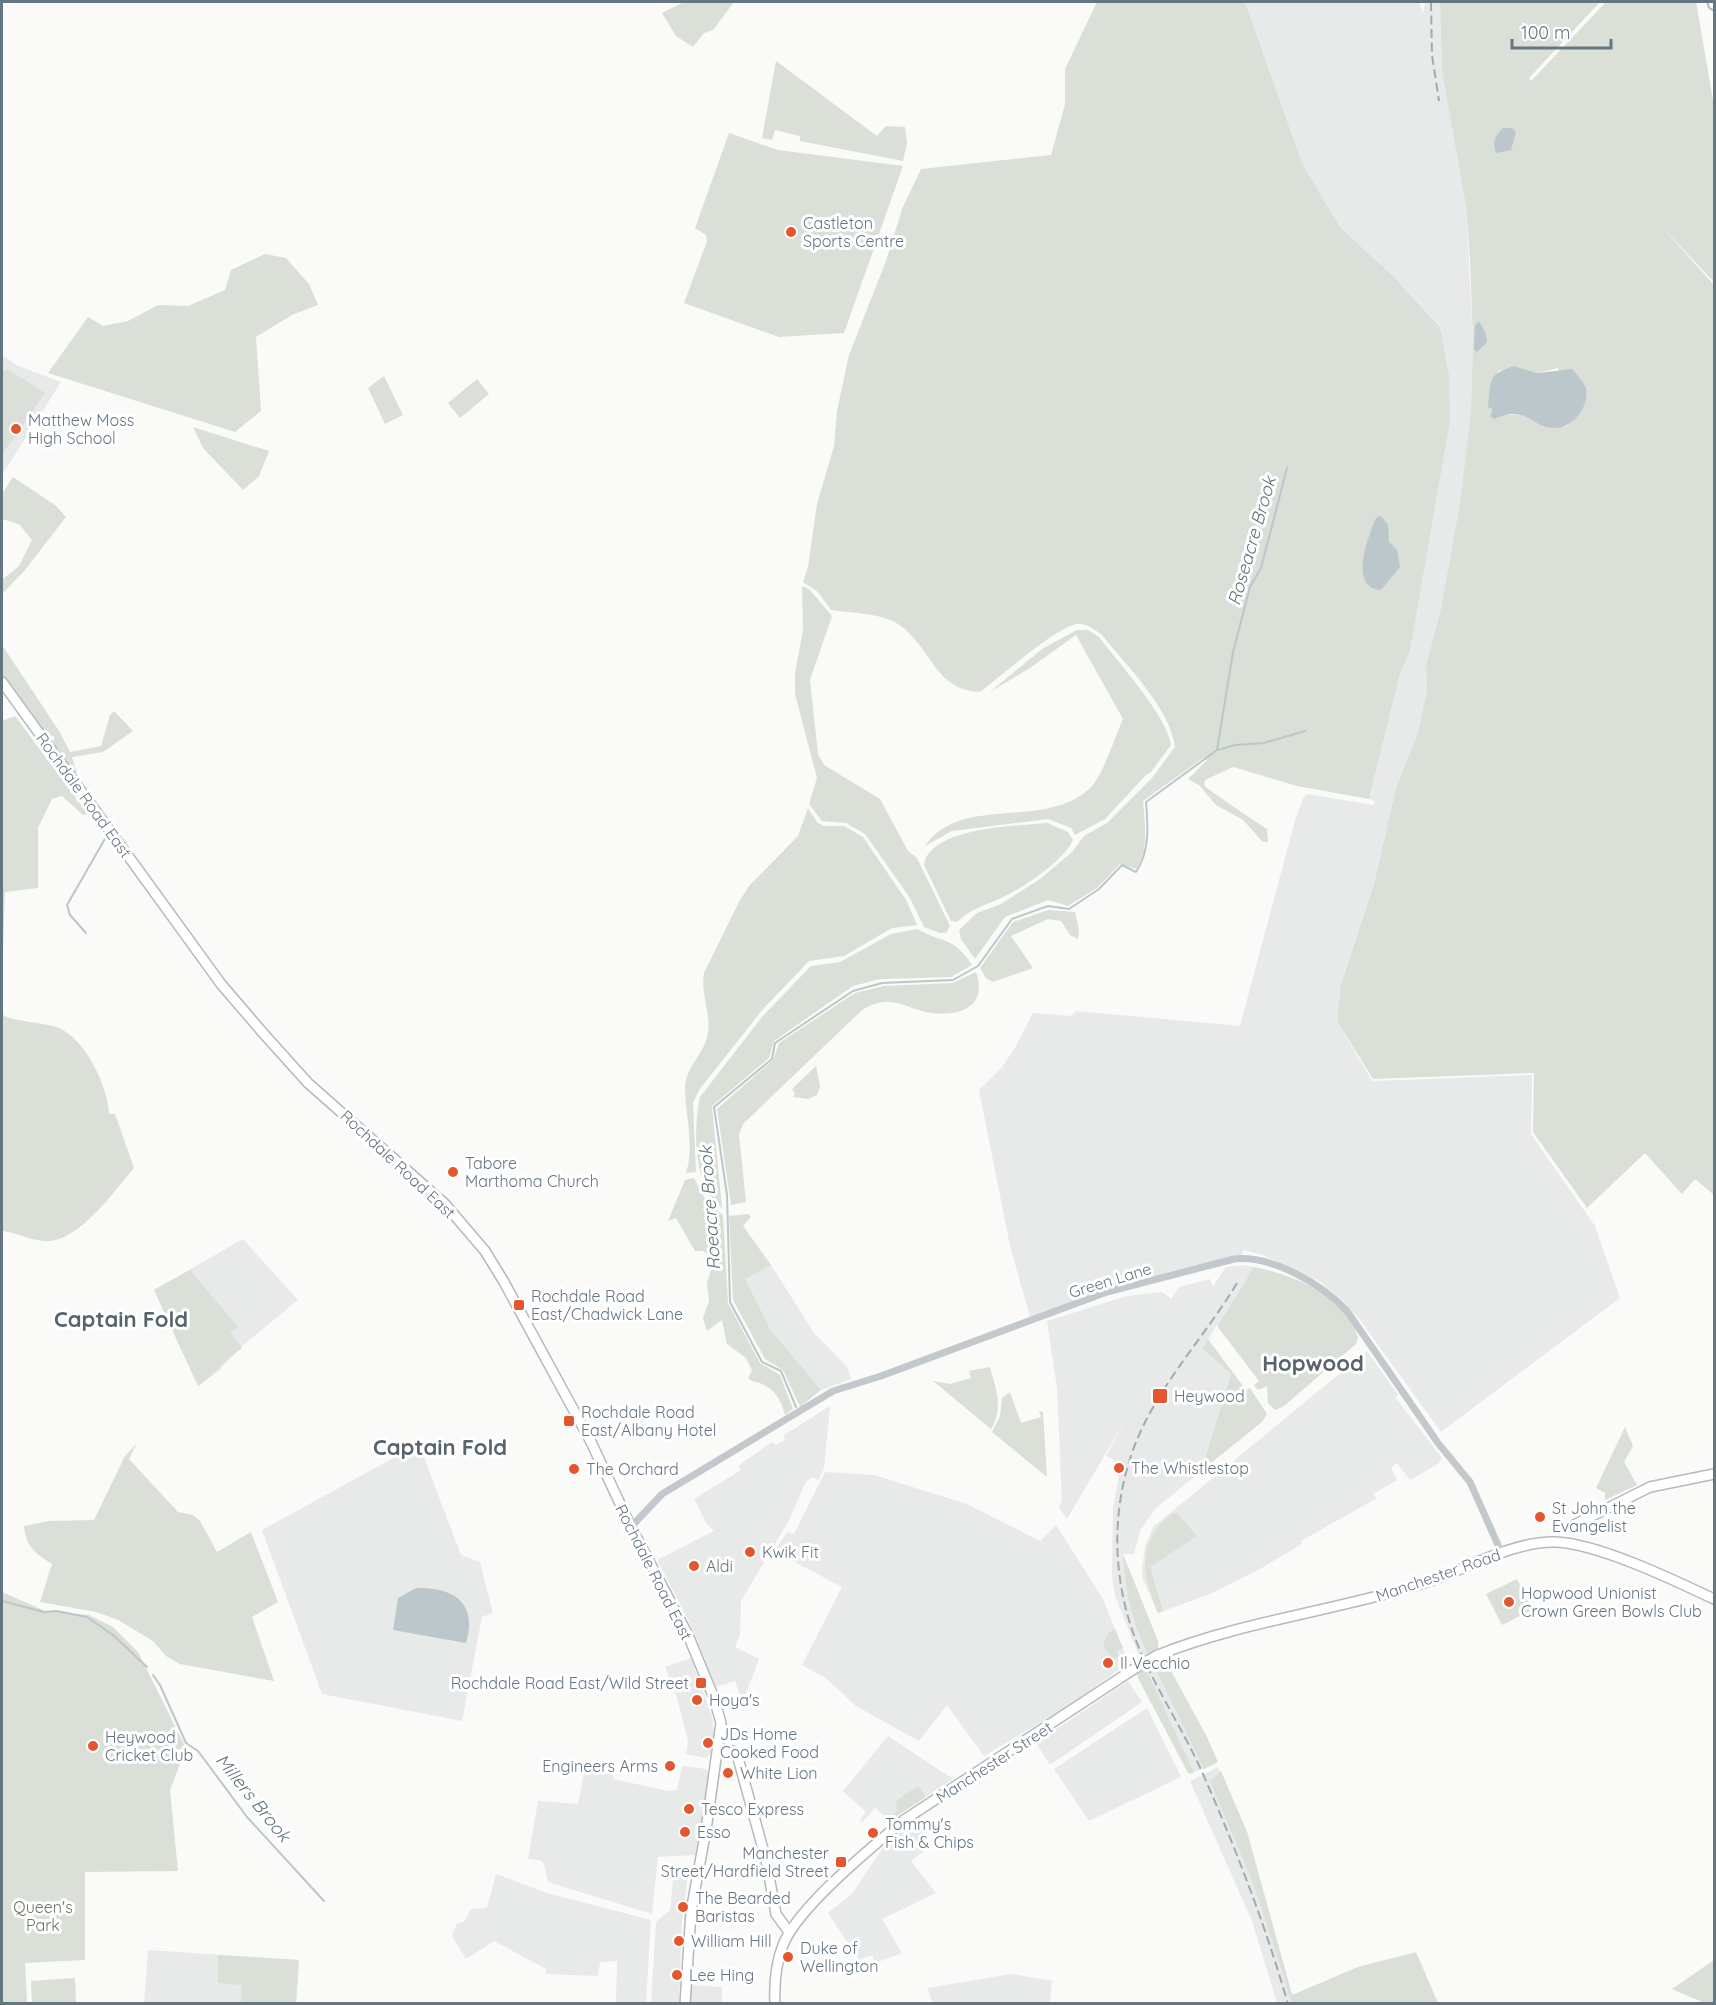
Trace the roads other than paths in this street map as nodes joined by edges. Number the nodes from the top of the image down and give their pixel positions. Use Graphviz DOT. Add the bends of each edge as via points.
graph roads {
  1 [pos="2,682"];
  2 [pos="1714,1474"];
  3 [pos="1572,1526"];
  4 [pos="631,1527"];
  5 [pos="1502,1554"];
  6 [pos="1714,1599"];
  7 [pos="1158,1655"];
  8 [pos="720,1748"];
  9 [pos="789,1932"];
  10 [pos="686,2004"];
  11 [pos="775,2004"];
  1 -- 4 [label="main road, Rochdale Road East" via="221,984 308,1083 444,1203 485,1251 591,1442"];
  2 -- 3 [label="main road" via="1650,1487"];
  4 -- 5 [label="street, Green Lane" via="662,1494 833,1391 1107,1292 1234,1259 1257,1261 1306,1278 1337,1300 1470,1482"];
  4 -- 8 [label="main road, Rochdale Road East" via="688,1635 714,1698 721,1723"];
  5 -- 6 [label="main road, Manchester Road" via="1557,1542 1655,1572"];
  5 -- 7 [label="main road, Manchester Road" via="1419,1585 1215,1635"];
  7 -- 9 [label="main road, Manchester Street, bridge" via="904,1820 867,1851"];
  8 -- 9 [label="main road" via="733,1751 738,1758 766,1860 776,1914"];
  8 -- 10 [label="main road, Rochdale Road East" via="691,1911"];
  9 -- 11 [label="main road" via="778,1966"];
}
